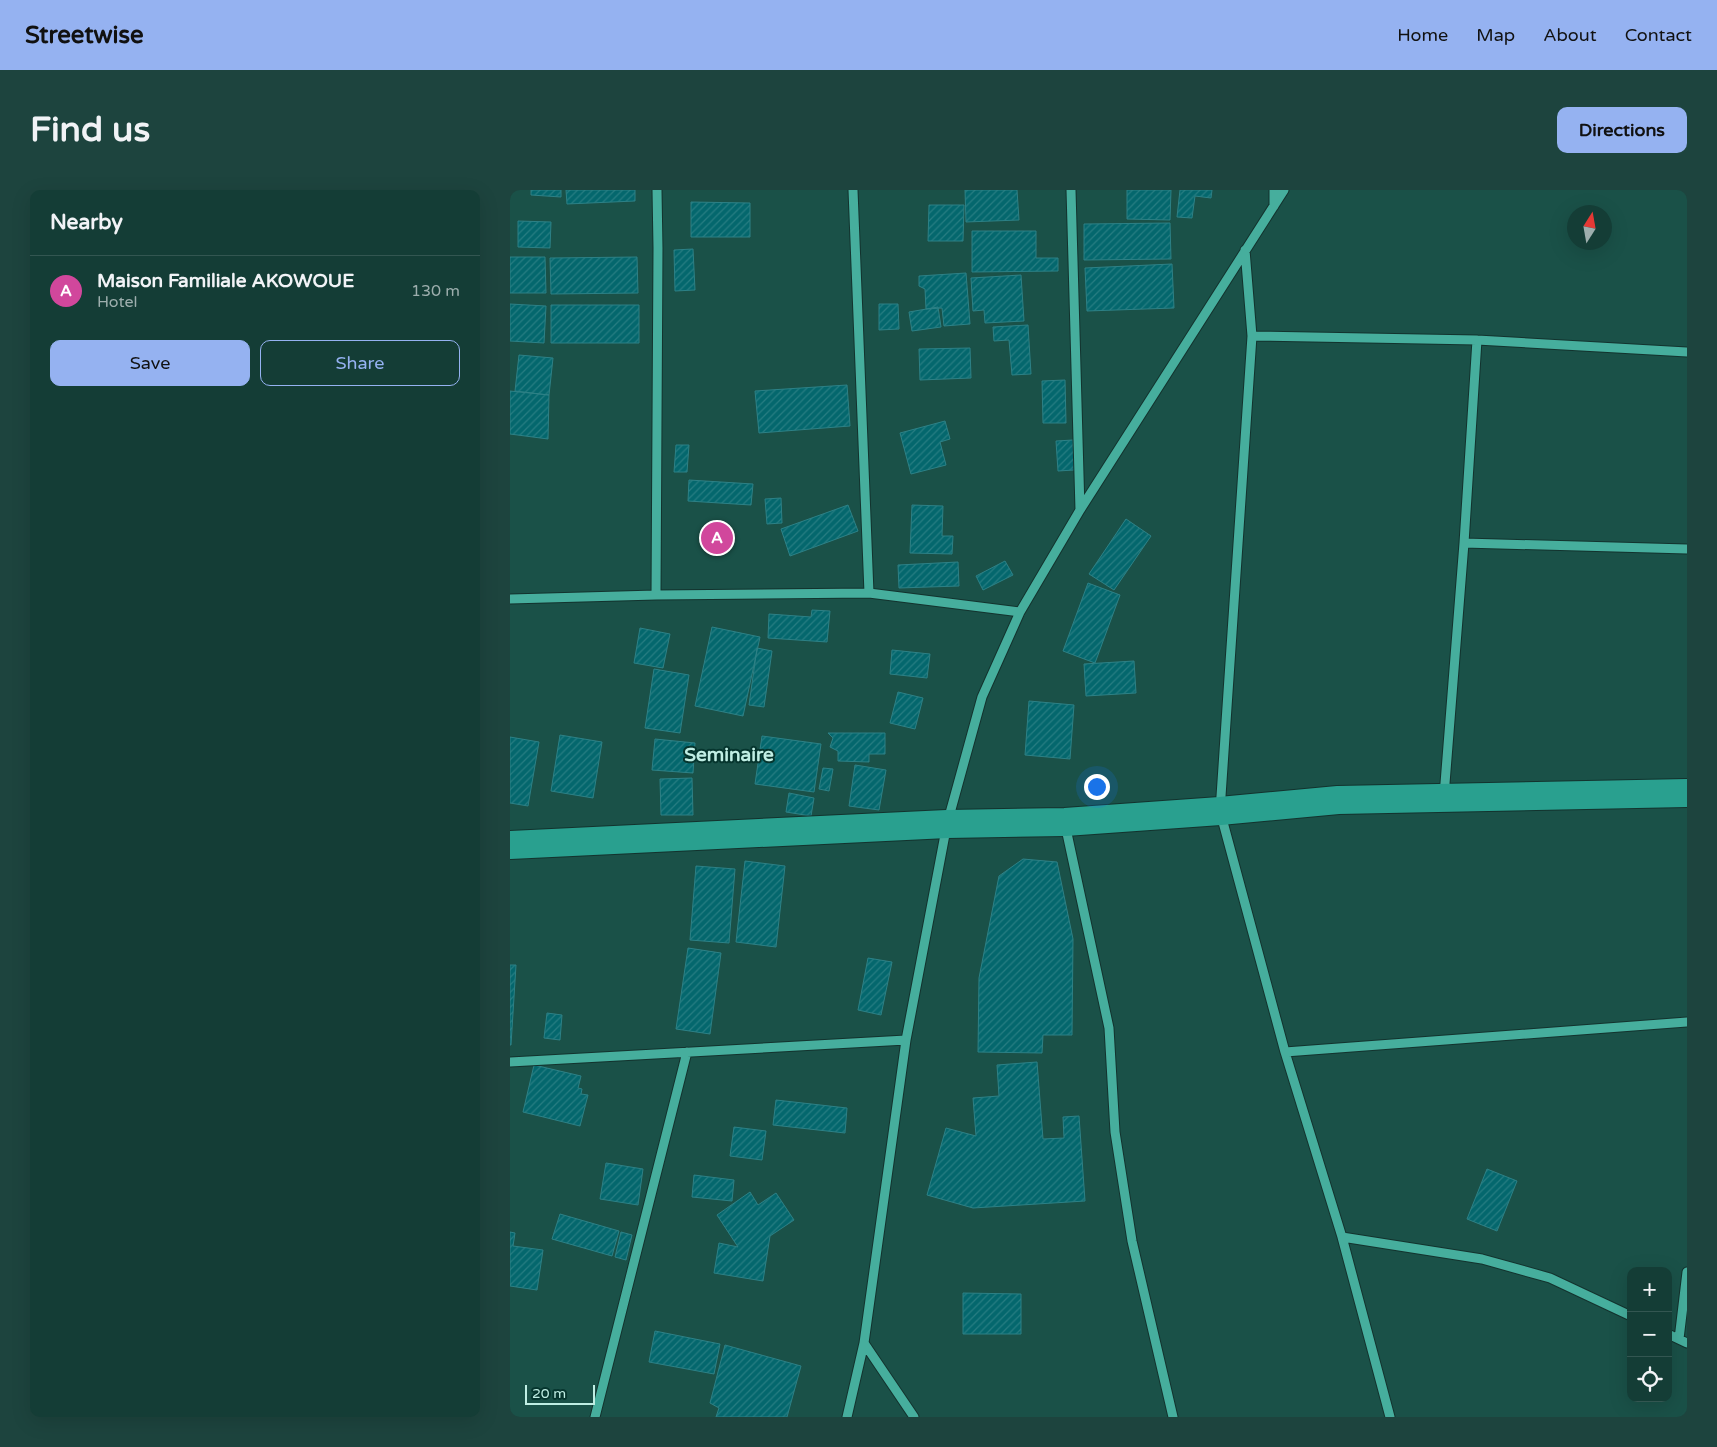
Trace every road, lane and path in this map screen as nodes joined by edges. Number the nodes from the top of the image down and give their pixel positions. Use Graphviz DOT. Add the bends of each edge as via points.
graph roads {
  1 [pos="657,190"];
  2 [pos="853,190"];
  3 [pos="1071,190"];
  4 [pos="1274,190"];
  5 [pos="1284,190"];
  6 [pos="1274,206"];
  7 [pos="1245,250"];
  8 [pos="1252,336"];
  9 [pos="1477,340"];
  10 [pos="1687,352"];
  11 [pos="1080,510"];
  12 [pos="1464,543"];
  13 [pos="1687,549"];
  14 [pos="869,593"];
  15 [pos="656,595"];
  16 [pos="510,599"];
  17 [pos="1020,612"];
  18 [pos="1687,793"];
  19 [pos="1444,798"];
  20 [pos="1220,811"];
  21 [pos="1065,822"];
  22 [pos="947,824"];
  23 [pos="510,845"];
  24 [pos="1687,1022"];
  25 [pos="906,1040"];
  26 [pos="687,1052"];
  27 [pos="1285,1052"];
  28 [pos="510,1062"];
  29 [pos="1342,1237"];
  30 [pos="1687,1272"];
  31 [pos="1627,1314"];
  32 [pos="1683,1341"];
  33 [pos="864,1343"];
  34 [pos="595,1417"];
  35 [pos="847,1417"];
  36 [pos="914,1417"];
  37 [pos="1173,1417"];
  38 [pos="1390,1417"];
  1 -- 15 [label="street"];
  2 -- 14 [label="street"];
  3 -- 11 [label="street"];
  4 -- 6 [label="street"];
  5 -- 6 [label="street"];
  6 -- 7 [label="street"];
  7 -- 8 [label="street"];
  7 -- 11 [label="street"];
  8 -- 9 [label="street"];
  8 -- 20 [label="street"];
  9 -- 10 [label="street"];
  9 -- 12 [label="street"];
  11 -- 17 [label="street"];
  12 -- 13 [label="street"];
  12 -- 19 [label="street"];
  14 -- 15 [label="street"];
  14 -- 17 [label="street"];
  15 -- 16 [label="street"];
  17 -- 22 [label="street" via="982,697"];
  18 -- 19 [label="main road"];
  19 -- 20 [label="main road" via="1338,800"];
  20 -- 21 [label="main road"];
  20 -- 27 [label="street"];
  21 -- 22 [label="main road"];
  21 -- 37 [label="street" via="1109,1028 1115,1132 1132,1241"];
  22 -- 23 [label="main road"];
  22 -- 25 [label="street"];
  24 -- 27 [label="street"];
  25 -- 26 [label="street"];
  25 -- 33 [label="street"];
  26 -- 28 [label="street"];
  26 -- 34 [label="street"];
  27 -- 29 [label="street"];
  29 -- 31 [label="street" via="1482,1259 1550,1278"];
  29 -- 38 [label="street"];
  30 -- 32 [label="street"];
  33 -- 35 [label="street"];
  33 -- 36 [label="street"];
}
